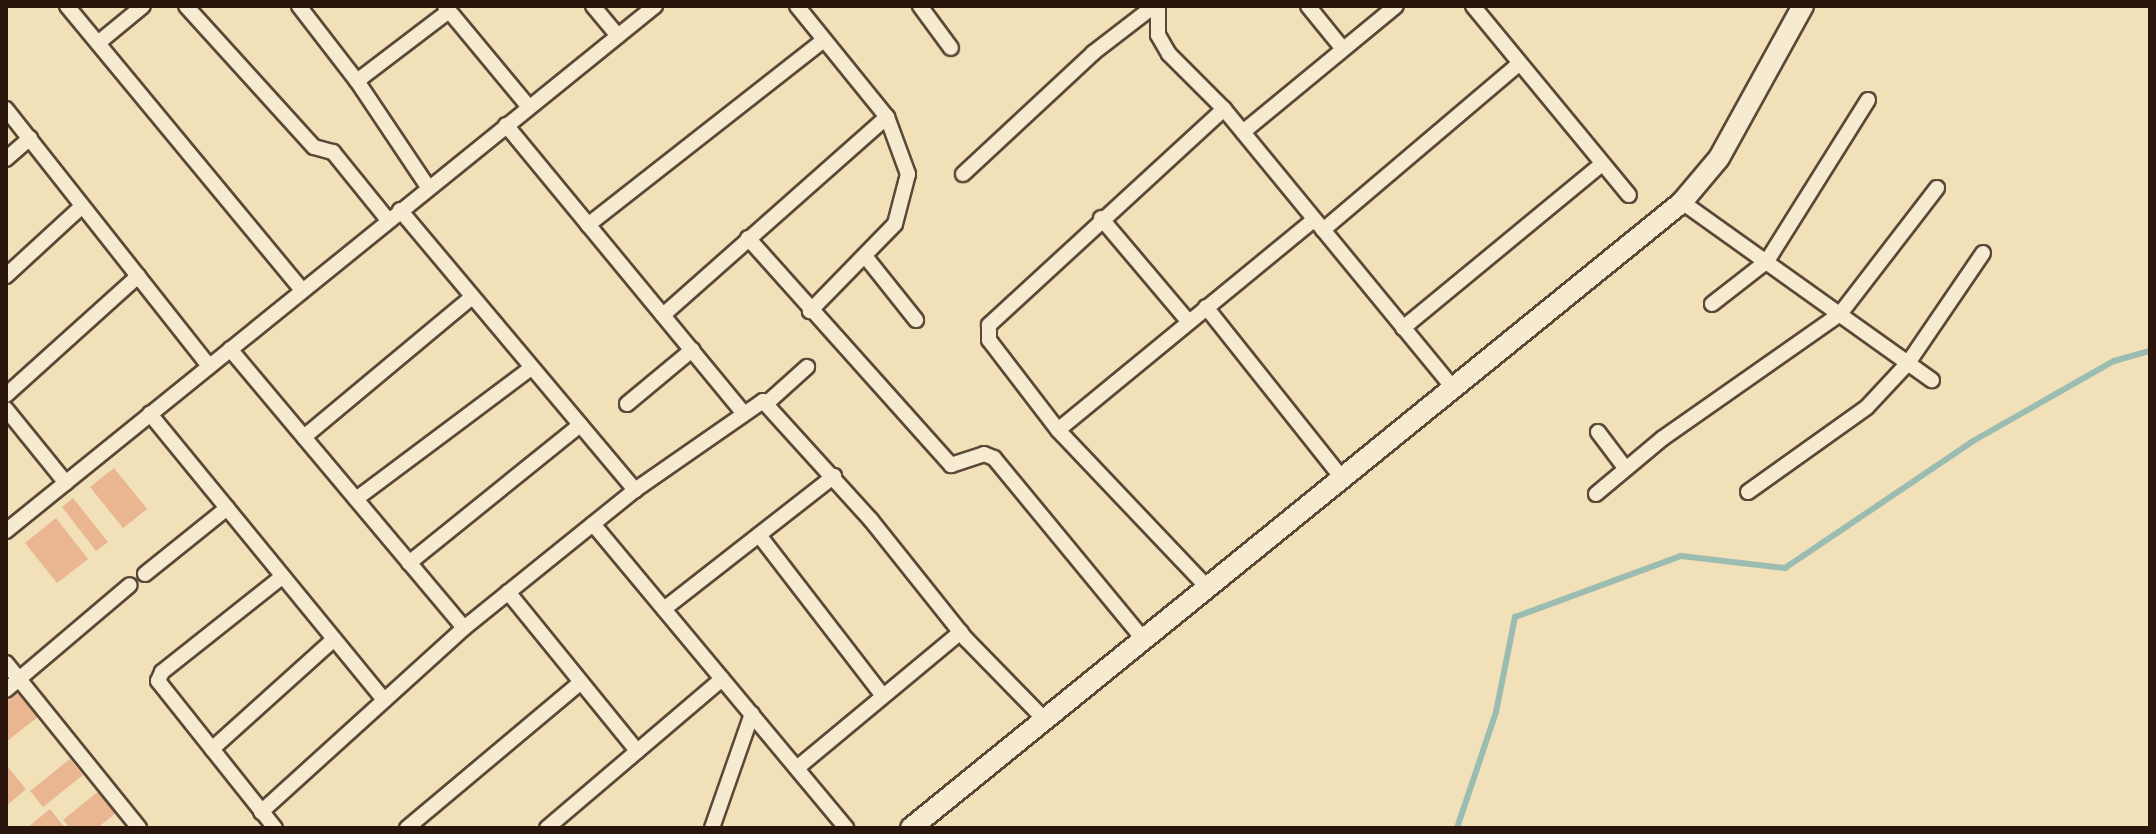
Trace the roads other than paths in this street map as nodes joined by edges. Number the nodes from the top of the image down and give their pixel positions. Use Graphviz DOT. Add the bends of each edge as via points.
graph roads {
  1 [pos="67,6"];
  2 [pos="143,6"];
  3 [pos="186,6"];
  4 [pos="299,6"];
  5 [pos="593,6"];
  6 [pos="655,6"];
  7 [pos="797,6"];
  8 [pos="920,6"];
  9 [pos="1156,6"];
  10 [pos="1308,6"];
  11 [pos="1396,6"];
  12 [pos="1473,6"];
  13 [pos="1803,6"];
  14 [pos="447,9"];
  15 [pos="618,36"];
  16 [pos="823,41"];
  17 [pos="98,43"];
  18 [pos="951,48"];
  19 [pos="1343,49"];
  20 [pos="1519,64"];
  21 [pos="357,81"];
  22 [pos="1868,100"];
  23 [pos="528,106"];
  24 [pos="6,109"];
  25 [pos="1224,109"];
  26 [pos="887,117"];
  27 [pos="506,125"];
  28 [pos="1243,132"];
  29 [pos="30,138"];
  30 [pos="6,159"];
  31 [pos="1601,165"];
  32 [pos="963,174"];
  33 [pos="428,187"];
  34 [pos="1937,188"];
  35 [pos="1629,195"];
  36 [pos="1682,202"];
  37 [pos="82,206"];
  38 [pos="394,215"];
  39 [pos="1101,218"];
  40 [pos="588,225"];
  41 [pos="1319,225"];
  42 [pos="748,238"];
  43 [pos="1983,253"];
  44 [pos="865,256"];
  45 [pos="1767,261"];
  46 [pos="6,276"];
  47 [pos="138,276"];
  48 [pos="302,290"];
  49 [pos="471,298"];
  50 [pos="1712,304"];
  51 [pos="1206,307"];
  52 [pos="810,311"];
  53 [pos="1840,314"];
  54 [pos="663,315"];
  55 [pos="916,320"];
  56 [pos="1188,321"];
  57 [pos="1403,328"];
  58 [pos="230,349"];
  59 [pos="692,350"];
  60 [pos="1908,363"];
  61 [pos="209,366"];
  62 [pos="807,367"];
  63 [pos="530,369"];
  64 [pos="1932,380"];
  65 [pos="1452,387"];
  66 [pos="6,395"];
  67 [pos="767,403"];
  68 [pos="627,404"];
  69 [pos="6,409"];
  70 [pos="743,413"];
  71 [pos="150,414"];
  72 [pos="580,425"];
  73 [pos="1058,430"];
  74 [pos="1598,432"];
  75 [pos="304,437"];
  76 [pos="1626,469"];
  77 [pos="834,476"];
  78 [pos="1341,477"];
  79 [pos="66,483"];
  80 [pos="635,490"];
  81 [pos="1748,492"];
  82 [pos="1596,494"];
  83 [pos="356,499"];
  84 [pos="227,508"];
  85 [pos="593,524"];
  86 [pos="6,531"];
  87 [pos="759,535"];
  88 [pos="409,563"];
  89 [pos="145,574"];
  90 [pos="283,576"];
  91 [pos="130,585"];
  92 [pos="1207,587"];
  93 [pos="508,592"];
  94 [pos="664,609"];
  95 [pos="464,628"];
  96 [pos="961,632"];
  97 [pos="334,639"];
  98 [pos="1143,639"];
  99 [pos="6,663"];
  100 [pos="722,679"];
  101 [pos="19,680"];
  102 [pos="581,682"];
  103 [pos="6,690"];
  104 [pos="883,696"];
  105 [pos="384,700"];
  106 [pos="752,714"];
  107 [pos="1044,719"];
  108 [pos="212,749"];
  109 [pos="637,751"];
  110 [pos="797,768"];
  111 [pos="261,812"];
  112 [pos="139,828"];
  113 [pos="275,828"];
  114 [pos="407,828"];
  115 [pos="547,828"];
  116 [pos="712,828"];
  117 [pos="846,828"];
  118 [pos="911,828"];
  1 -- 17 [label="street"];
  2 -- 17 [label="street"];
  3 -- 38 [label="street" via="314,147 333,152"];
  4 -- 21 [label="street"];
  5 -- 15 [label="street"];
  6 -- 15 [label="street"];
  7 -- 16 [label="street"];
  8 -- 18 [label="street"];
  9 -- 25 [label="street" via="1158,35 1169,54"];
  9 -- 32 [label="street" via="1093,53"];
  10 -- 19 [label="street"];
  11 -- 19 [label="street"];
  12 -- 20 [label="street"];
  13 -- 36 [label="street" via="1719,158"];
  14 -- 21 [label="street"];
  14 -- 23 [label="street"];
  15 -- 23 [label="street"];
  16 -- 26 [label="street"];
  16 -- 40 [label="street"];
  17 -- 48 [label="street"];
  19 -- 28 [label="street"];
  20 -- 31 [label="street"];
  20 -- 41 [label="street"];
  21 -- 33 [label="street"];
  22 -- 45 [label="street"];
  23 -- 27 [label="street"];
  24 -- 29 [label="street"];
  25 -- 28 [label="street"];
  25 -- 39 [label="street"];
  26 -- 42 [label="street"];
  26 -- 44 [label="street" via="908,174 906,194 895,224"];
  27 -- 33 [label="street"];
  27 -- 40 [label="street"];
  28 -- 41 [label="street"];
  29 -- 30 [label="street"];
  29 -- 37 [label="street"];
  31 -- 35 [label="street"];
  31 -- 57 [label="street"];
  33 -- 38 [label="street"];
  34 -- 53 [label="street"];
  36 -- 45 [label="street"];
  36 -- 65 [label="street"];
  37 -- 46 [label="street"];
  37 -- 47 [label="street"];
  38 -- 48 [label="street"];
  38 -- 49 [label="street"];
  39 -- 56 [label="street"];
  39 -- 73 [label="street" via="989,325 996,356"];
  40 -- 54 [label="street"];
  41 -- 51 [label="street"];
  41 -- 57 [label="street"];
  42 -- 52 [label="street"];
  42 -- 54 [label="street"];
  43 -- 60 [label="street"];
  44 -- 52 [label="street"];
  44 -- 55 [label="street"];
  45 -- 50 [label="street"];
  45 -- 53 [label="street"];
  47 -- 61 [label="street"];
  47 -- 66 [label="street"];
  48 -- 58 [label="street"];
  49 -- 63 [label="street"];
  49 -- 75 [label="street"];
  51 -- 56 [label="street"];
  51 -- 78 [label="street"];
  52 -- 98 [label="street" via="951,465 984,454 994,458"];
  53 -- 60 [label="street"];
  53 -- 76 [label="street"];
  54 -- 59 [label="street"];
  56 -- 73 [label="street"];
  57 -- 65 [label="street"];
  58 -- 61 [label="street"];
  58 -- 75 [label="street"];
  59 -- 68 [label="street"];
  59 -- 70 [label="street"];
  60 -- 64 [label="street"];
  60 -- 81 [label="street" via="1867,407"];
  61 -- 71 [label="street"];
  62 -- 67 [label="street"];
  63 -- 72 [label="street"];
  63 -- 83 [label="street"];
  65 -- 78 [label="street"];
  67 -- 70 [label="street"];
  67 -- 77 [label="street"];
  69 -- 79 [label="street"];
  70 -- 80 [label="street"];
  71 -- 79 [label="street"];
  71 -- 84 [label="street"];
  72 -- 80 [label="street"];
  72 -- 88 [label="street"];
  73 -- 92 [label="street"];
  74 -- 76 [label="street"];
  75 -- 83 [label="street"];
  76 -- 82 [label="street"];
  77 -- 87 [label="street"];
  77 -- 96 [label="street"];
  78 -- 92 [label="street"];
  79 -- 86 [label="street"];
  80 -- 85 [label="street"];
  83 -- 88 [label="street"];
  84 -- 89 [label="street"];
  84 -- 90 [label="street"];
  85 -- 93 [label="street"];
  85 -- 94 [label="street"];
  87 -- 94 [label="street"];
  87 -- 104 [label="street"];
  88 -- 95 [label="street"];
  90 -- 97 [label="street"];
  90 -- 108 [label="street" via="162,672 164,696"];
  91 -- 101 [label="street"];
  92 -- 98 [label="street"];
  93 -- 95 [label="street"];
  93 -- 102 [label="street"];
  94 -- 100 [label="street"];
  95 -- 105 [label="street"];
  96 -- 104 [label="street"];
  96 -- 107 [label="street"];
  97 -- 105 [label="street"];
  97 -- 108 [label="street"];
  98 -- 107 [label="street"];
  99 -- 101 [label="street"];
  100 -- 106 [label="street"];
  100 -- 109 [label="street"];
  101 -- 103 [label="street"];
  101 -- 112 [label="street"];
  102 -- 109 [label="street"];
  102 -- 114 [label="street"];
  104 -- 110 [label="street"];
  105 -- 111 [label="street"];
  106 -- 110 [label="street"];
  106 -- 116 [label="street"];
  107 -- 118 [label="street"];
  108 -- 111 [label="street"];
  109 -- 115 [label="street"];
  110 -- 117 [label="street"];
  111 -- 113 [label="street"];
}
